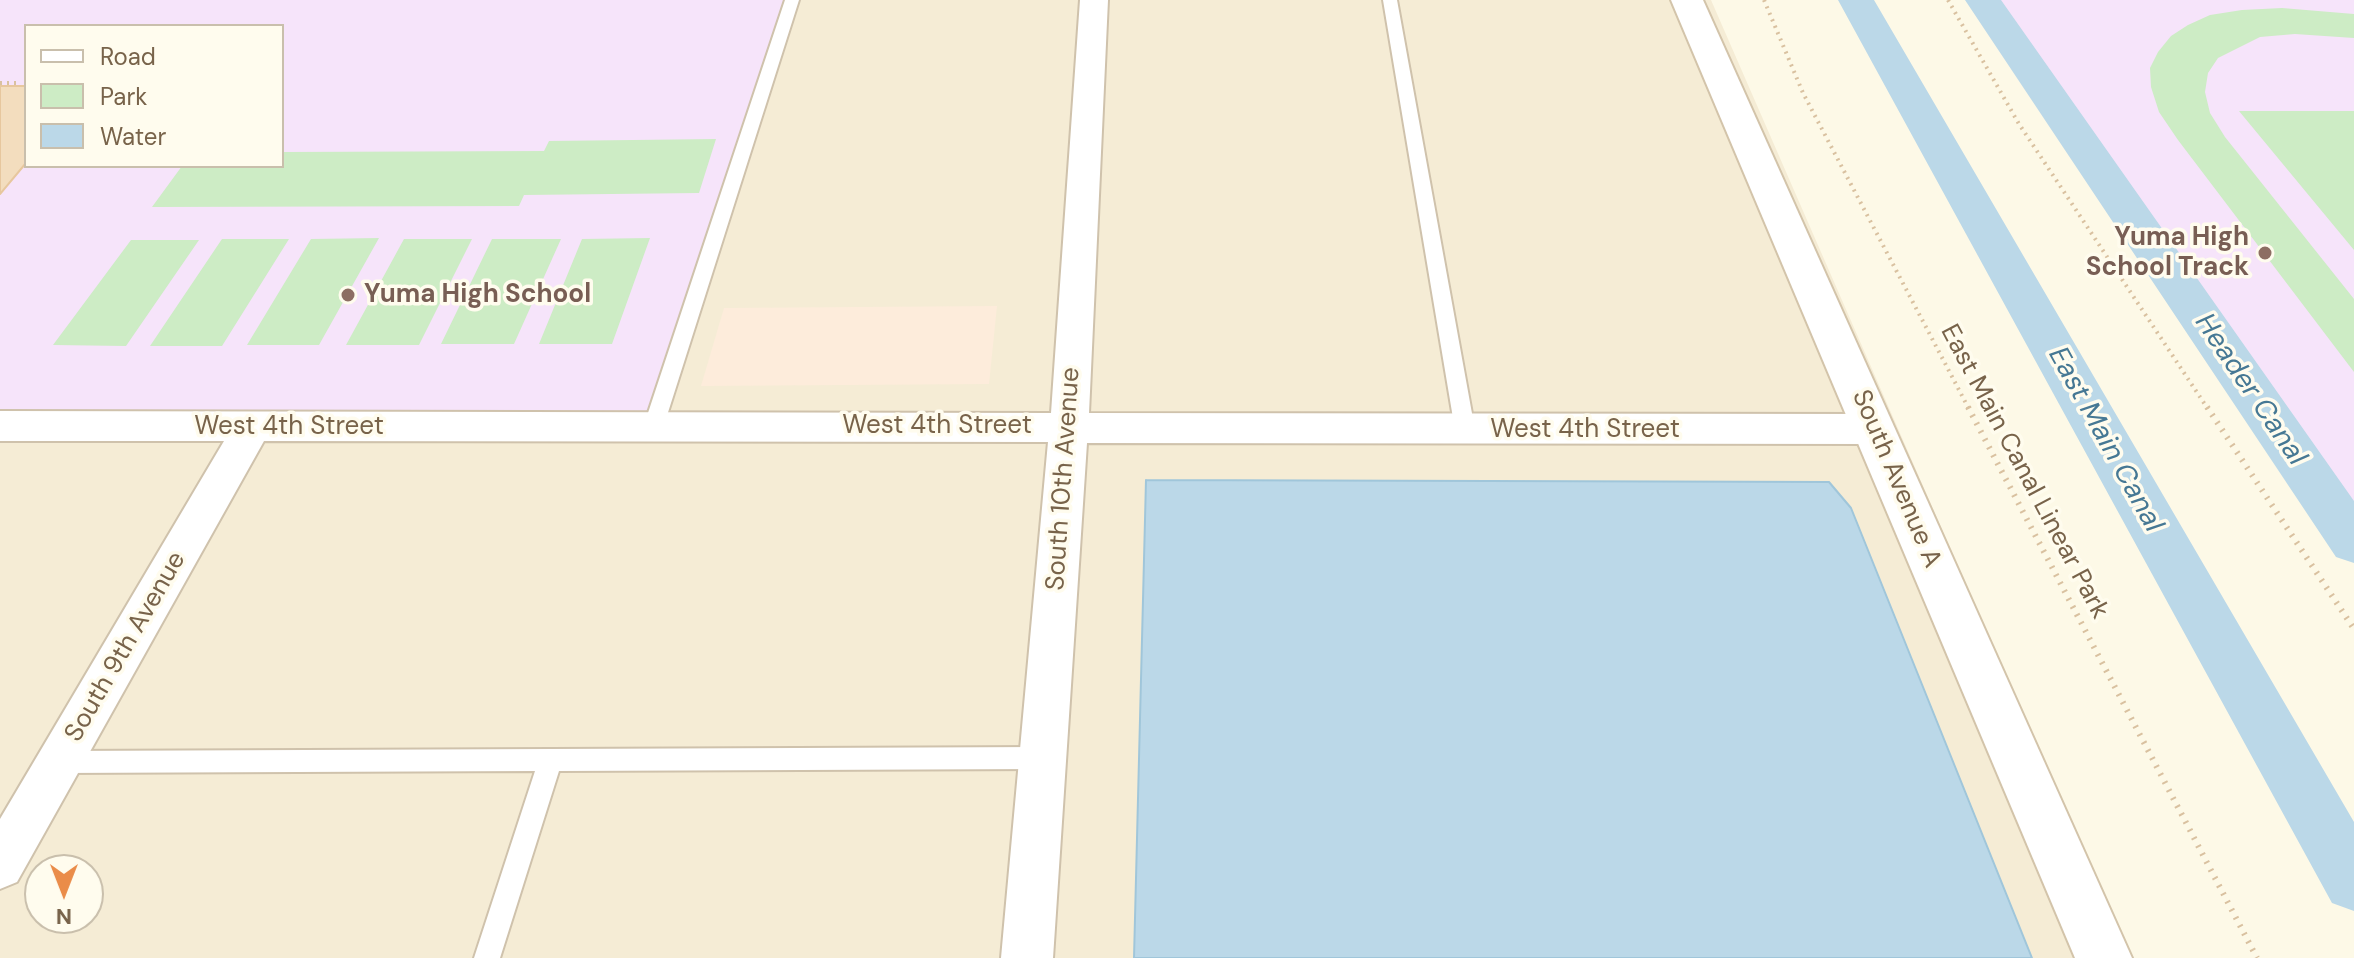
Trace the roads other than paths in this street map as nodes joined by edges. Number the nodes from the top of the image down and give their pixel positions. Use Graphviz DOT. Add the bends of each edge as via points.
graph roads {
  1 [pos="792,0"];
  2 [pos="1094,0"];
  3 [pos="1390,0"];
  4 [pos="1687,0"];
  5 [pos="654,425"];
  6 [pos="0,426"];
  7 [pos="1069,426"];
  8 [pos="252,428"];
  9 [pos="1875,429"];
  10 [pos="1465,430"];
  11 [pos="1043,758"];
  12 [pos="550,761"];
  13 [pos="59,762"];
  14 [pos="0,865"];
  15 [pos="487,958"];
  16 [pos="1027,958"];
  17 [pos="2104,958"];
  1 -- 5 [label="lane"];
  2 -- 7 [label="street, South 10th Avenue"];
  3 -- 10 [label="lane"];
  4 -- 9 [label="main road, South Avenue A"];
  5 -- 7 [label="street, West 4th Street"];
  5 -- 8 [label="street, West 4th Street"];
  6 -- 8 [label="street, West 4th Street"];
  7 -- 10 [label="street, West 4th Street"];
  7 -- 11 [label="street, South 10th Avenue"];
  8 -- 13 [label="street, South 9th Avenue"];
  9 -- 10 [label="street, West 4th Street"];
  9 -- 17 [label="main road, South Avenue A"];
  11 -- 12 [label="lane"];
  11 -- 16 [label="street, South 10th Avenue"];
  12 -- 13 [label="lane"];
  12 -- 15 [label="lane"];
  13 -- 14 [label="street, South 9th Avenue"];
}
